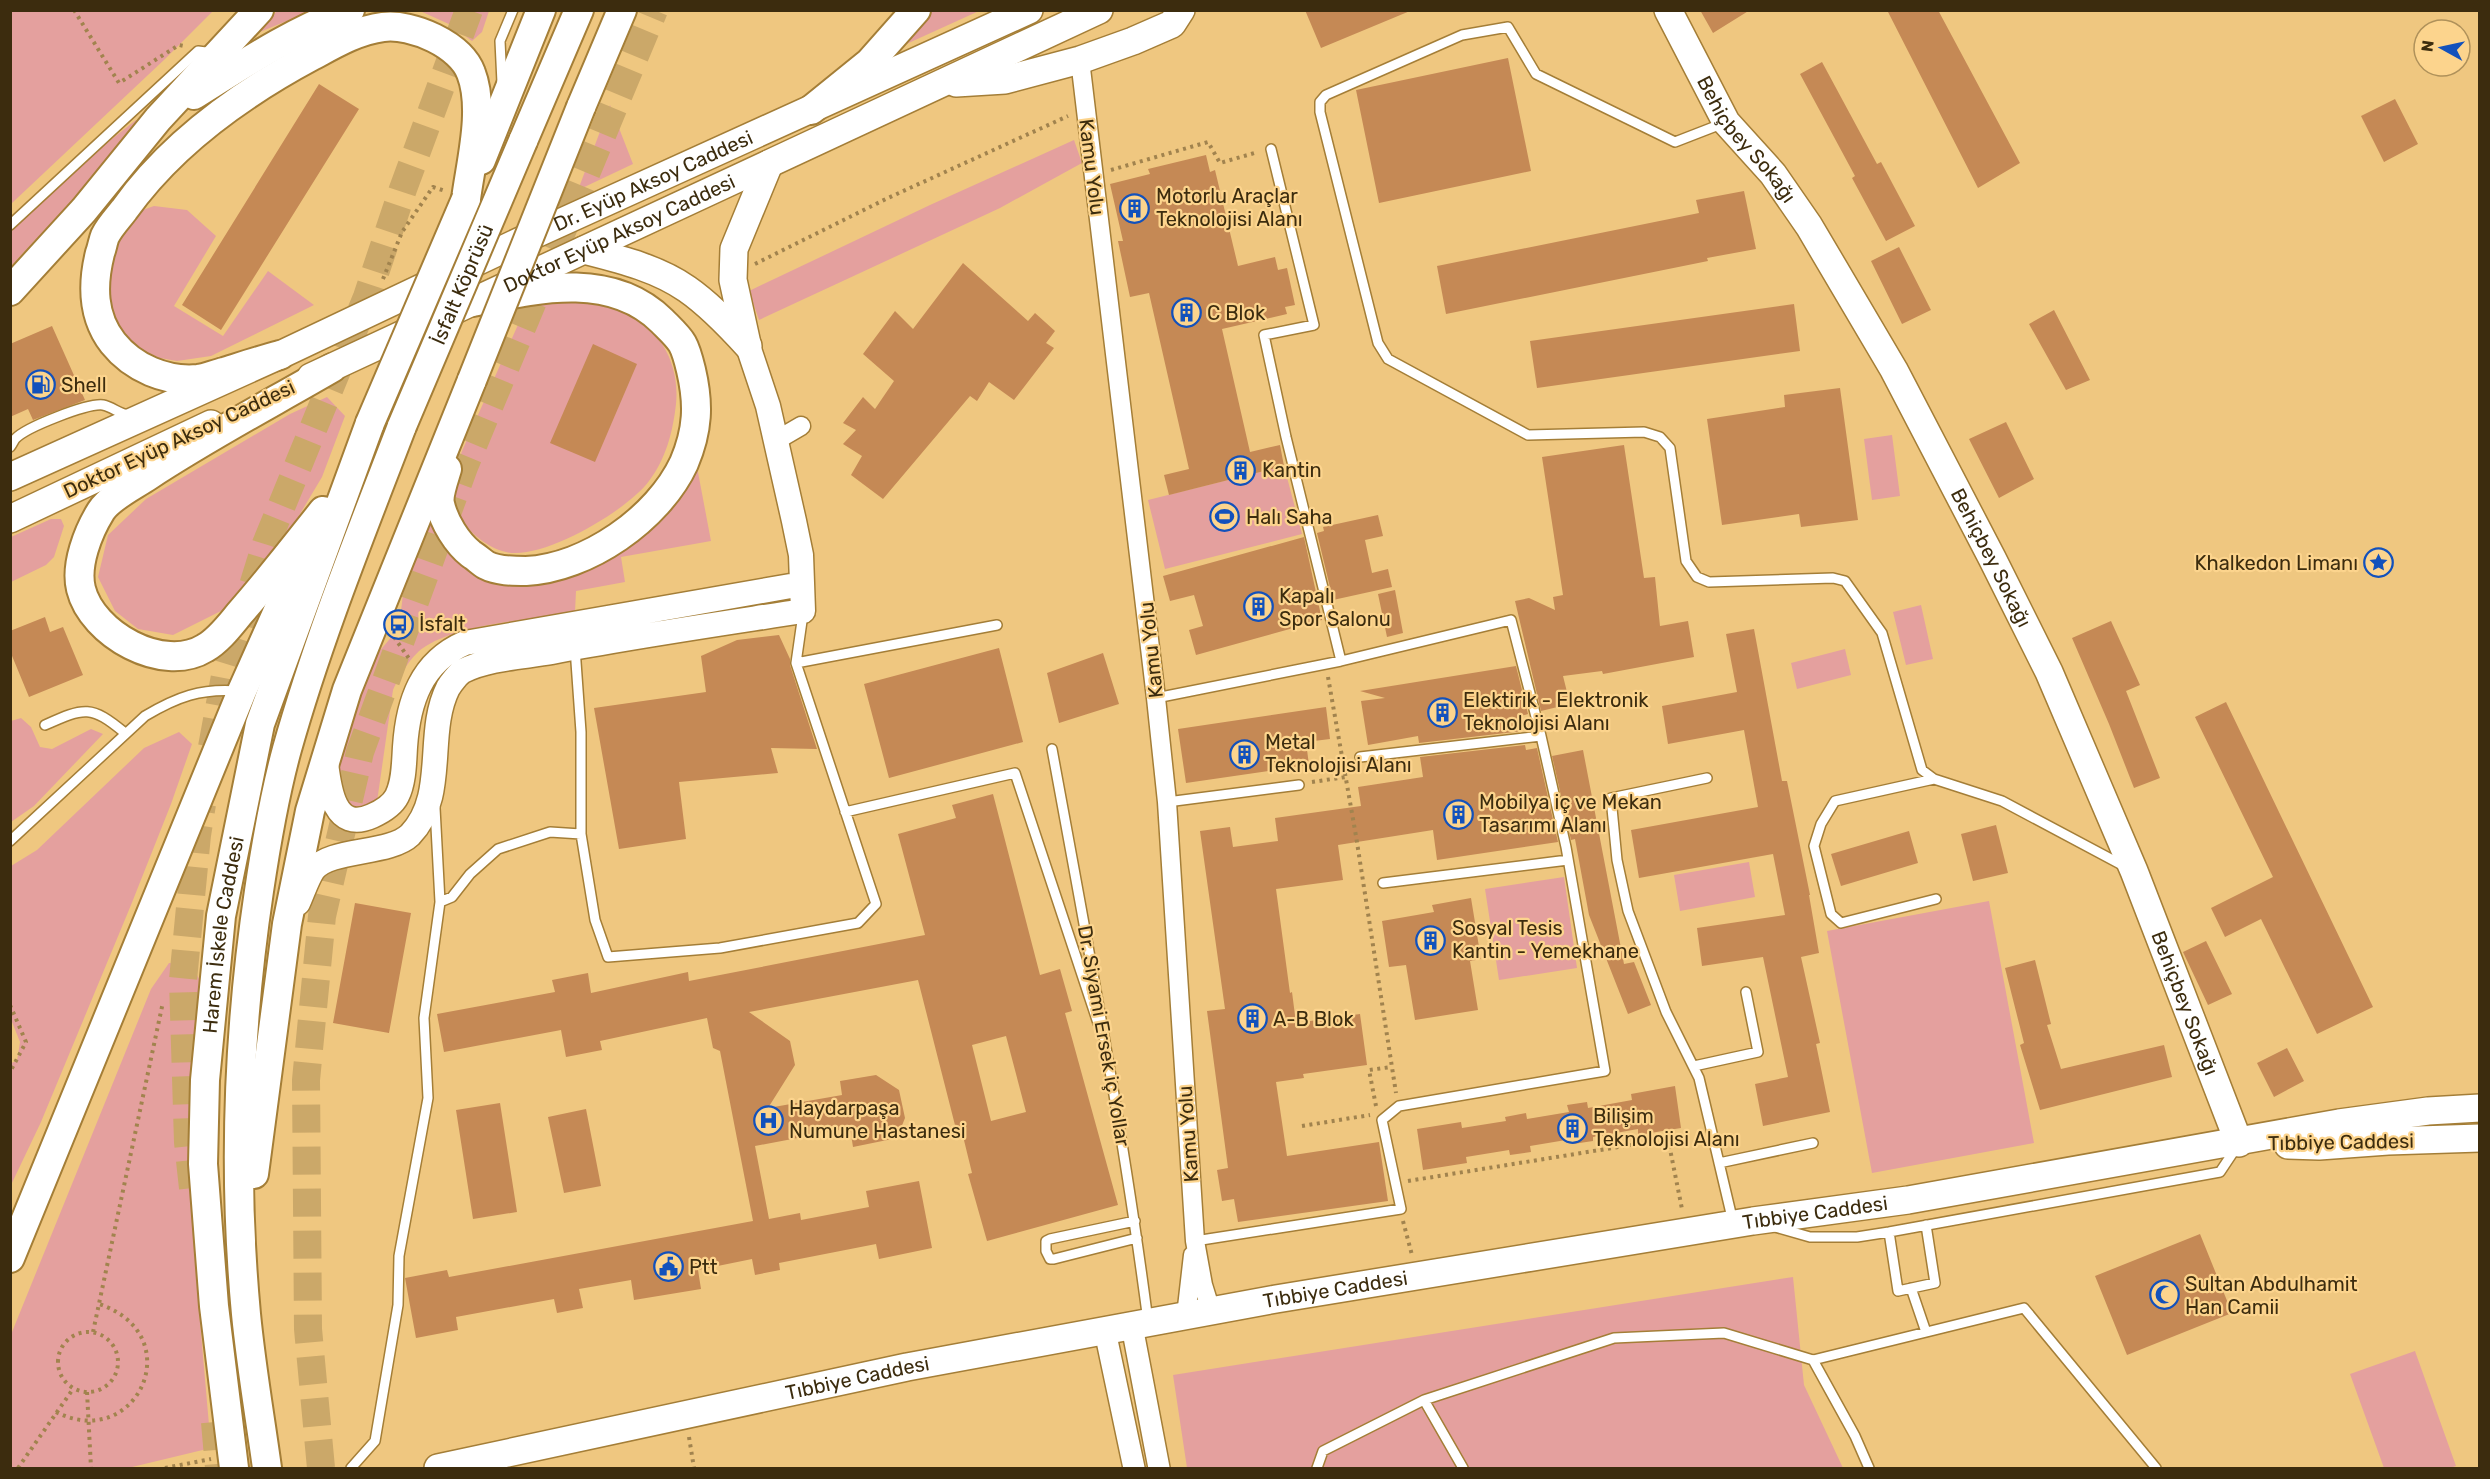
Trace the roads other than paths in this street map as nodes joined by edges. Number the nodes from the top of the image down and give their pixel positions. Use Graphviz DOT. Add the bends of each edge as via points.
graph roads {
  1 [pos="259,10"];
  2 [pos="350,10"];
  3 [pos="513,10"];
  4 [pos="541,10"];
  5 [pos="579,10"];
  6 [pos="615,10"];
  7 [pos="622,10"];
  8 [pos="916,10"];
  9 [pos="1029,10"];
  10 [pos="1099,10"];
  11 [pos="1181,10"];
  12 [pos="1668,10"];
  13 [pos="208,52"];
  14 [pos="1080,60"];
  15 [pos="940,85"];
  16 [pos="504,103"];
  17 [pos="581,107"];
  18 [pos="812,110"];
  19 [pos="158,119"];
  20 [pos="1726,122"];
  21 [pos="1271,149"];
  22 [pos="769,164"];
  23 [pos="466,198"];
  24 [pos="10,225"];
  25 [pos="584,250"];
  26 [pos="10,291"];
  27 [pos="472,302"];
  28 [pos="748,346"];
  29 [pos="280,355"];
  30 [pos="332,368"];
  31 [pos="472,380"];
  32 [pos="147,415"];
  33 [pos="370,423"];
  34 [pos="402,426"];
  35 [pos="801,426"];
  36 [pos="777,441"];
  37 [pos="10,447"];
  38 [pos="10,477"];
  39 [pos="323,511"];
  40 [pos="10,519"];
  41 [pos="802,584"];
  42 [pos="803,611"];
  43 [pos="997,625"];
  44 [pos="574,636"];
  45 [pos="1341,661"];
  46 [pos="796,663"];
  47 [pos="242,691"];
  48 [pos="1156,698"];
  49 [pos="45,724"];
  50 [pos="125,733"];
  51 [pos="1541,736"];
  52 [pos="1052,749"];
  53 [pos="1360,757"];
  54 [pos="325,758"];
  55 [pos="1707,778"];
  56 [pos="1934,779"];
  57 [pos="433,780"];
  58 [pos="1299,785"];
  59 [pos="1167,802"];
  60 [pos="845,812"];
  61 [pos="581,834"];
  62 [pos="10,841"];
  63 [pos="1568,860"];
  64 [pos="2134,871"];
  65 [pos="1383,883"];
  66 [pos="1936,899"];
  67 [pos="440,902"];
  68 [pos="287,924"];
  69 [pos="1746,992"];
  70 [pos="1109,1058"];
  71 [pos="1694,1066"];
  72 [pos="2480,1108"];
  73 [pos="2480,1138"];
  74 [pos="1813,1143"];
  75 [pos="2239,1143"];
  76 [pos="1719,1163"];
  77 [pos="1135,1221"];
  78 [pos="1743,1222"];
  79 [pos="1926,1225"];
  80 [pos="1889,1232"];
  81 [pos="1137,1238"];
  82 [pos="1195,1241"];
  83 [pos="10,1258"];
  84 [pos="1911,1288"];
  85 [pos="246,1314"];
  86 [pos="1199,1314"];
  87 [pos="1140,1325"];
  88 [pos="1105,1331"];
  89 [pos="1926,1332"];
  90 [pos="1813,1360"];
  91 [pos="1424,1400"];
  92 [pos="233,1462"];
  93 [pos="267,1468"];
  94 [pos="351,1468"];
  95 [pos="438,1468"];
  96 [pos="1134,1468"];
  97 [pos="1159,1468"];
  98 [pos="1317,1468"];
  99 [pos="1463,1468"];
  100 [pos="1869,1468"];
  101 [pos="2156,1468"];
  1 -- 13 [label="highway"];
  2 -- 19 [label="highway" via="273,45"];
  3 -- 16 [label="lane" via="500,41"];
  4 -- 16 [label="highway"];
  5 -- 34 [label="highway, İsfalt Köprüsü, bridge"];
  6 -- 17 [label="highway"];
  7 -- 17 [label="highway"];
  8 -- 18 [label="highway" via="870,63"];
  9 -- 18 [label="main road, Dr. Eyüp Aksoy Caddesi"];
  10 -- 15 [label="main road, Doktor Eyüp Aksoy Caddesi"];
  11 -- 14 [label="main road" via="1172,24"];
  12 -- 20 [label="main road, Behiçbey Sokağı"];
  13 -- 19 [label="highway"];
  13 -- 24 [label="lane"];
  14 -- 15 [label="main road" via="1005,80"];
  14 -- 48 [label="street, Kamu Yolu"];
  15 -- 22 [label="main road, Doktor Eyüp Aksoy Caddesi"];
  16 -- 23 [label="highway"];
  17 -- 31 [label="highway, bridge"];
  18 -- 29 [label="main road, Dr. Eyüp Aksoy Caddesi" via="529,237"];
  19 -- 26 [label="highway" via="84,210"];
  20 -- 56 [label="lane" via="1676,142 1536,74 1508,27 1462,35 1326,95 1320,102 1378,343 1388,359 1528,435 1644,432 1660,437 1670,448 1686,561 1697,577 1709,582 1833,578 1845,581 1882,633 1922,770"];
  20 -- 64 [label="main road, Behiçbey Sokağı" via="1773,174 1809,226 1894,370 2049,672"];
  21 -- 45 [label="lane" via="1314,325 1264,335"];
  22 -- 25 [label="main road, Doktor Eyüp Aksoy Caddesi"];
  22 -- 28 [label="main road" via="734,249 733,280"];
  23 -- 29 [label="highway" via="478,104 471,72 460,56 427,35 385,27 345,38 278,74 217,116 164,161 105,236 94,278 96,310 107,335 121,353 164,377 198,379"];
  23 -- 33 [label="highway, İsfalt Köprüsü, bridge"];
  25 -- 27 [label="main road, Doktor Eyüp Aksoy Caddesi"];
  25 -- 28 [label="main road" via="630,262 686,288 720,315"];
  27 -- 30 [label="main road, Doktor Eyüp Aksoy Caddesi"];
  27 -- 31 [label="highway" via="576,287 604,290 649,308 681,338 695,387 697,415 683,464 645,515 622,534 576,560 544,570 512,572 487,566 468,551 451,531 440,503"];
  28 -- 36 [label="main road"];
  29 -- 32 [label="main road, Doktor Eyüp Aksoy Caddesi"];
  30 -- 39 [label="highway" via="164,465 102,510 81,562 81,589 102,625 120,640 137,649 185,656 205,649 223,632"];
  30 -- 40 [label="main road, Doktor Eyüp Aksoy Caddesi"];
  31 -- 54 [label="highway" via="347,690"];
  32 -- 37 [label="lane" via="121,414 101,405 87,408 28,430"];
  32 -- 38 [label="main road, Doktor Eyüp Aksoy Caddesi"];
  33 -- 39 [label="highway"];
  33 -- 92 [label="highway, Harem İskele Caddesi" via="260,724 221,916 205,1080 203,1164 213,1294"];
  34 -- 85 [label="highway, Harem İskele Caddesi" via="333,602 286,751 266,844 251,944 239,1111"];
  35 -- 36 [label="street"];
  36 -- 41 [label="main road" via="801,555"];
  39 -- 47 [label="highway"];
  41 -- 42 [label="main road"];
  41 -- 44 [label="main road"];
  42 -- 44 [label="main road"];
  42 -- 46 [label="lane"];
  43 -- 46 [label="lane"];
  44 -- 54 [label="main road" via="465,643 441,655 413,697 397,797 380,812 365,819 353,819 339,811 331,799"];
  44 -- 57 [label="main road" via="461,672 449,686 441,705"];
  44 -- 61 [label="lane" via="581,732"];
  45 -- 48 [label="lane"];
  45 -- 51 [label="lane" via="1511,620"];
  46 -- 60 [label="lane"];
  47 -- 50 [label="lane" via="213,689 192,693 155,710"];
  47 -- 83 [label="highway"];
  48 -- 59 [label="street, Kamu Yolu"];
  49 -- 50 [label="lane" via="71,713 88,711 104,716"];
  50 -- 62 [label="lane"];
  51 -- 53 [label="lane"];
  51 -- 63 [label="lane"];
  52 -- 70 [label="lane, Dr. Siyami Ersek iç Yollar"];
  54 -- 68 [label="highway"];
  55 -- 71 [label="lane" via="1611,798 1617,860 1628,910 1666,1012"];
  56 -- 64 [label="lane" via="2002,801"];
  56 -- 66 [label="lane" via="1835,801 1814,846 1832,915 1841,923"];
  57 -- 67 [label="lane"];
  57 -- 68 [label="main road" via="428,807 408,837 377,849 326,860 314,869"];
  58 -- 59 [label="lane"];
  59 -- 82 [label="street, Kamu Yolu"];
  60 -- 61 [label="lane" via="876,904 858,923 720,948 608,957 595,920"];
  60 -- 70 [label="lane" via="1015,773"];
  61 -- 67 [label="lane" via="550,832 498,849 452,897"];
  63 -- 65 [label="lane"];
  63 -- 82 [label="lane" via="1605,1071 1399,1106 1382,1120 1401,1209"];
  64 -- 75 [label="main road, Behiçbey Sokağı"];
  67 -- 94 [label="lane" via="424,1018 428,1098 399,1256 398,1305 375,1441"];
  68 -- 85 [label="highway" via="251,1196"];
  69 -- 71 [label="lane" via="1758,1052"];
  70 -- 77 [label="lane, Dr. Siyami Ersek iç Yollar"];
  71 -- 76 [label="lane"];
  72 -- 75 [label="main road, Tıbbiye Caddesi" via="2428,1111"];
  73 -- 75 [label="main road, Tıbbiye Caddesi" via="2319,1146"];
  74 -- 76 [label="lane"];
  75 -- 78 [label="main road, Tıbbiye Caddesi" via="1908,1200"];
  75 -- 79 [label="lane" via="2220,1172"];
  76 -- 78 [label="lane"];
  77 -- 81 [label="lane, Dr. Siyami Ersek iç Yollar"];
  77 -- 81 [label="lane" via="1050,1239 1046,1241 1046,1251 1054,1259"];
  78 -- 80 [label="lane" via="1810,1237"];
  78 -- 86 [label="main road, Tıbbiye Caddesi"];
  79 -- 80 [label="lane"];
  79 -- 84 [label="lane" via="1935,1283"];
  80 -- 84 [label="lane" via="1898,1291"];
  81 -- 87 [label="lane, Dr. Siyami Ersek iç Yollar"];
  82 -- 86 [label="street, Kamu Yolu"];
  82 -- 86 [label="street, Kamu Yolu" via="1203,1285"];
  84 -- 89 [label="lane"];
  85 -- 93 [label="highway, Harem İskele Caddesi"];
  86 -- 87 [label="main road, Tıbbiye Caddesi"];
  87 -- 88 [label="main road, Tıbbiye Caddesi"];
  87 -- 97 [label="street"];
  88 -- 95 [label="main road, Tıbbiye Caddesi" via="907,1367"];
  88 -- 96 [label="street"];
  89 -- 90 [label="lane"];
  89 -- 101 [label="lane" via="2024,1308"];
  90 -- 91 [label="lane" via="1724,1333 1614,1338"];
  90 -- 100 [label="lane"];
  91 -- 98 [label="lane" via="1323,1451"];
  91 -- 99 [label="lane"];
}
